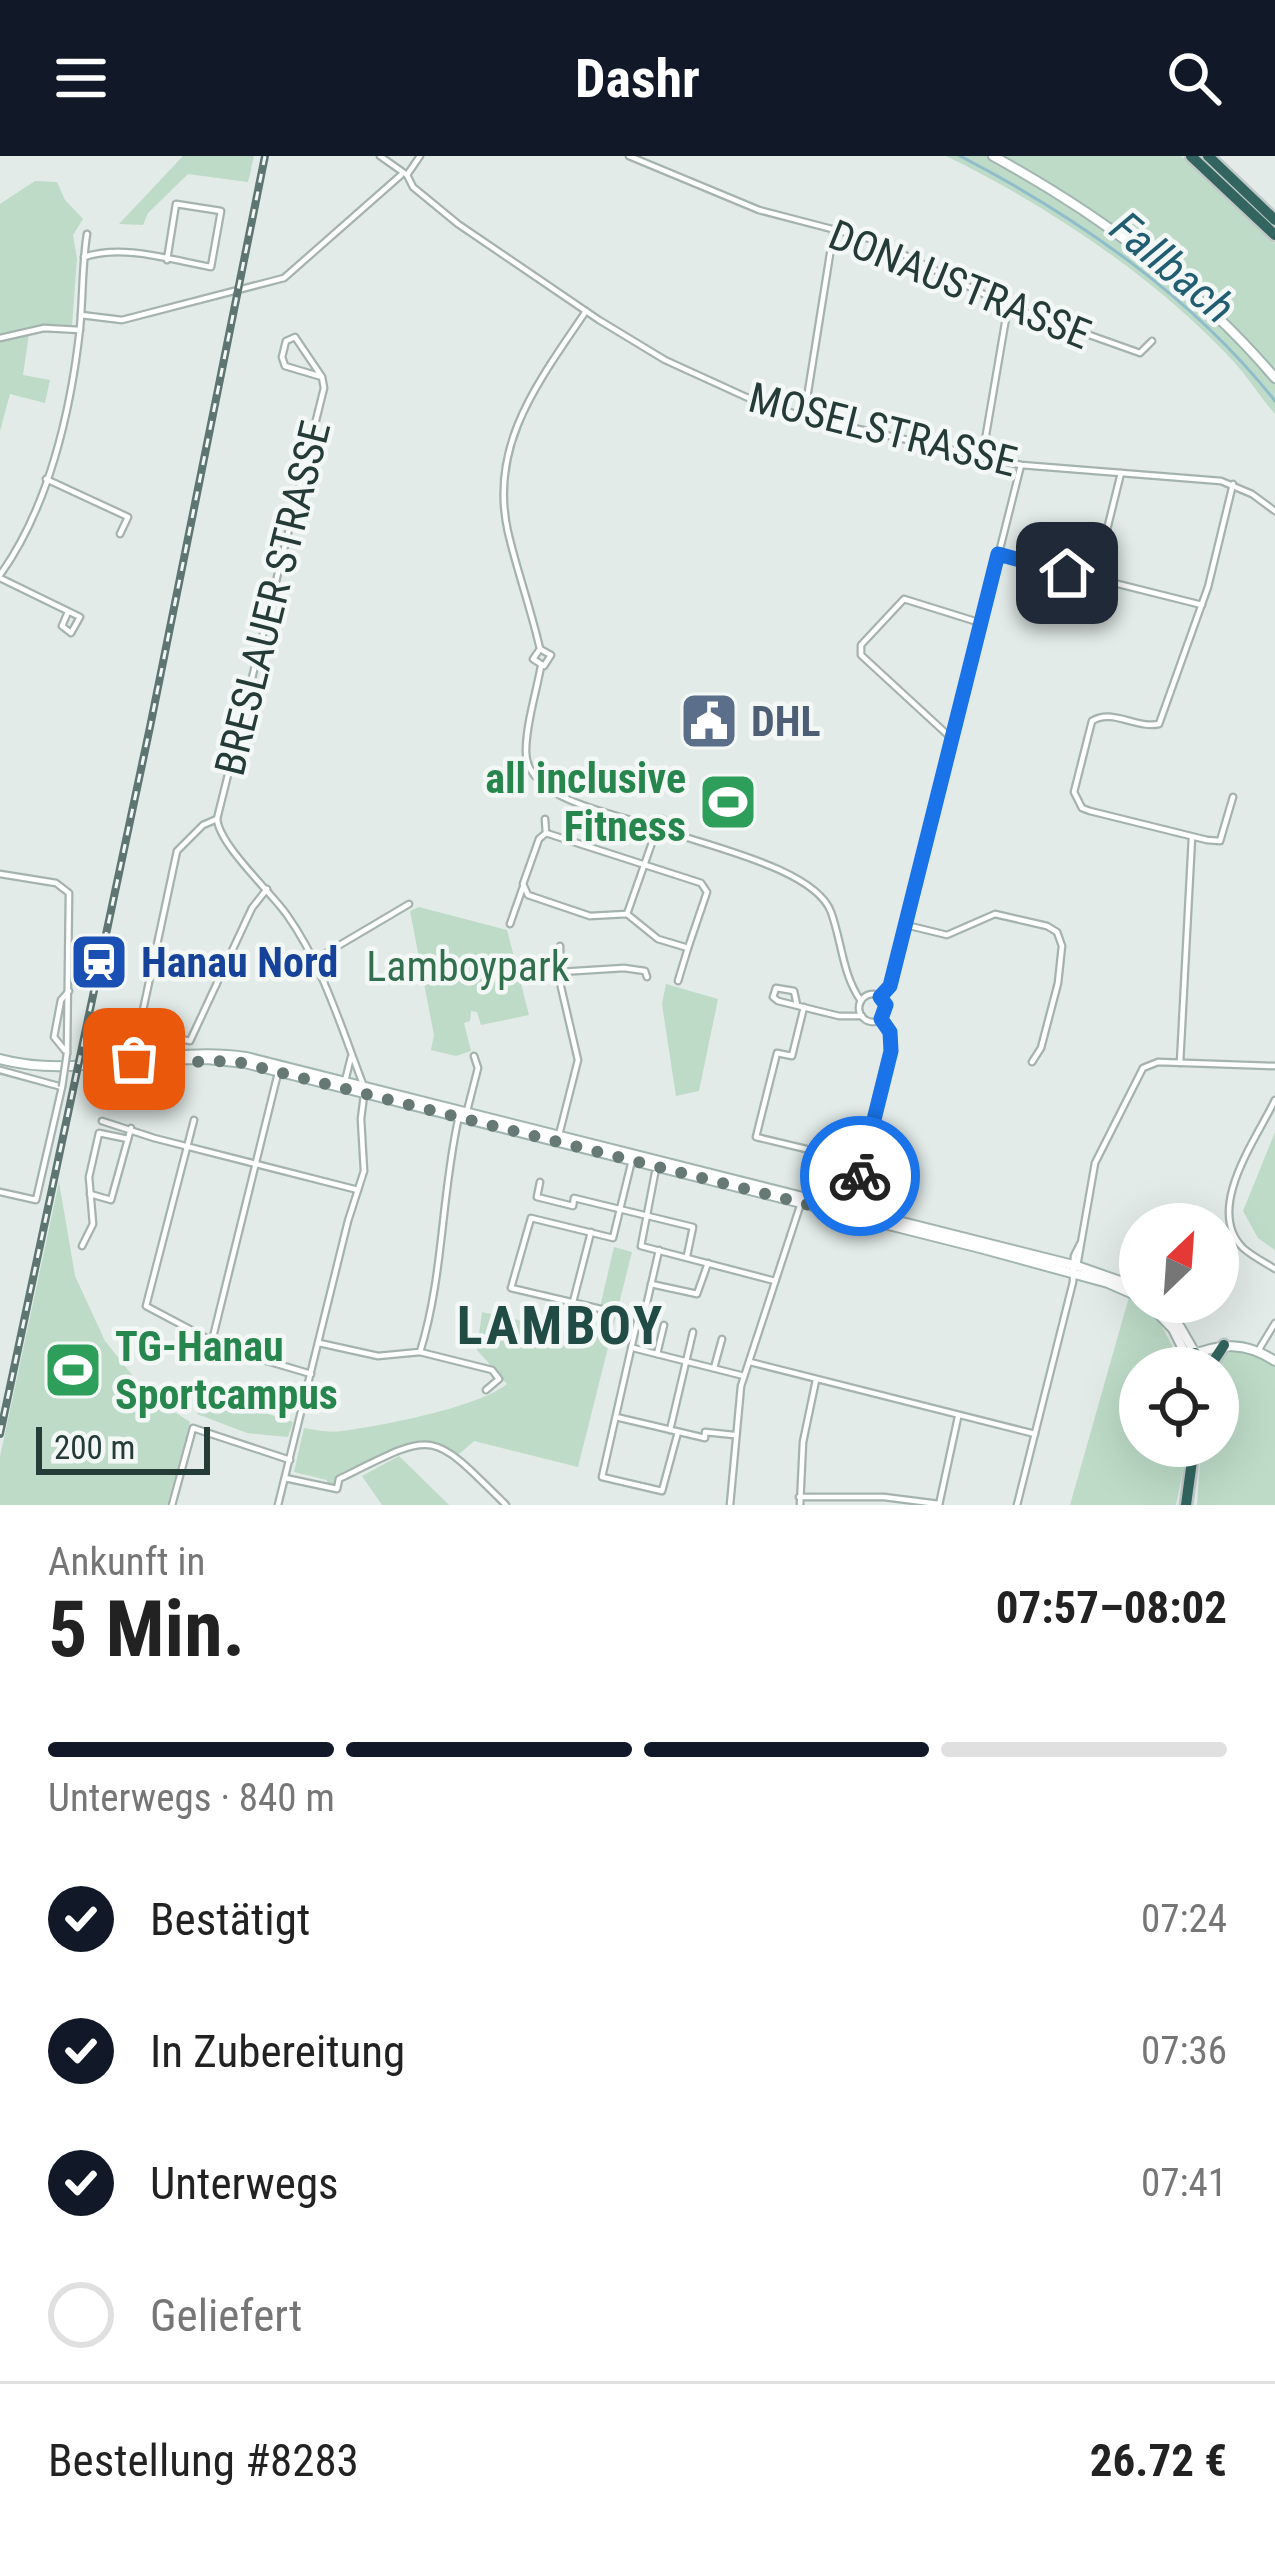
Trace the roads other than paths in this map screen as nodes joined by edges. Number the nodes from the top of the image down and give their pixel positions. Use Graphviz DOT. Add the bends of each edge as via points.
graph roads {
  1 [pos="380,156"];
  2 [pos="420,156"];
  3 [pos="629,156"];
  4 [pos="994,156"];
  5 [pos="1191,156"];
  6 [pos="1208,156"];
  7 [pos="407,175"];
  8 [pos="1275,220"];
  9 [pos="834,230"];
  10 [pos="87,234"];
  11 [pos="1275,235"];
  12 [pos="84,257"];
  13 [pos="167,260"];
  14 [pos="1008,306"];
  15 [pos="586,311"];
  16 [pos="81,315"];
  17 [pos="80,330"];
  18 [pos="0,338"];
  19 [pos="1152,341"];
  20 [pos="322,377"];
  21 [pos="1275,378"];
  22 [pos="805,416"];
  23 [pos="982,458"];
  24 [pos="1021,465"];
  25 [pos="1121,473"];
  26 [pos="46,479"];
  27 [pos="1233,484"];
  28 [pos="1275,512"];
  29 [pos="120,534"];
  30 [pos="998,554"];
  31 [pos="0,577"];
  32 [pos="1094,580"];
  33 [pos="1202,605"];
  34 [pos="68,612"];
  35 [pos="981,622"];
  36 [pos="540,649"];
  37 [pos="541,666"];
  38 [pos="952,739"];
  39 [pos="1233,797"];
  40 [pos="217,819"];
  41 [pos="545,819"];
  42 [pos="649,825"];
  43 [pos="667,831"];
  44 [pos="546,833"];
  45 [pos="1192,836"];
  46 [pos="654,838"];
  47 [pos="645,864"];
  48 [pos="0,874"];
  49 [pos="523,887"];
  50 [pos="267,889"];
  51 [pos="409,904"];
  52 [pos="627,914"];
  53 [pos="510,924"];
  54 [pos="906,925"];
  55 [pos="560,946"];
  56 [pos="688,948"];
  57 [pos="315,961"];
  58 [pos="560,972"];
  59 [pos="647,977"];
  60 [pos="678,981"];
  61 [pos="68,991"];
  62 [pos="880,997"];
  63 [pos="864,998"];
  64 [pos="862,1016"];
  65 [pos="881,1019"];
  66 [pos="120,1026"];
  67 [pos="138,1030"];
  68 [pos="351,1052"];
  69 [pos="67,1053"];
  70 [pos="474,1056"];
  71 [pos="0,1059"];
  72 [pos="134,1059"];
  73 [pos="1032,1062"];
  74 [pos="1180,1063"];
  75 [pos="1275,1066"];
  76 [pos="0,1070"];
  77 [pos="278,1072"];
  78 [pos="346,1081"];
  79 [pos="62,1087"];
  80 [pos="364,1089"];
  81 [pos="1275,1100"];
  82 [pos="462,1113"];
  83 [pos="194,1120"];
  84 [pos="102,1121"];
  85 [pos="131,1129"];
  86 [pos="559,1136"];
  87 [pos="128,1139"];
  88 [pos="187,1147"];
  89 [pos="806,1149"];
  90 [pos="633,1158"];
  91 [pos="256,1164"];
  92 [pos="655,1173"];
  93 [pos="540,1183"];
  94 [pos="358,1190"];
  95 [pos="0,1192"];
  96 [pos="90,1194"];
  97 [pos="802,1201"];
  98 [pos="620,1210"];
  99 [pos="850,1212"];
  100 [pos="645,1216"];
  101 [pos="591,1232"];
  102 [pos="82,1246"];
  103 [pos="659,1250"];
  104 [pos="686,1257"];
  105 [pos="708,1263"];
  106 [pos="1275,1269"];
  107 [pos="1076,1270"];
  108 [pos="775,1281"];
  109 [pos="1119,1282"];
  110 [pos="651,1284"];
  111 [pos="1119,1289"];
  112 [pos="573,1301"];
  113 [pos="604,1310"];
  114 [pos="1275,1323"];
  115 [pos="664,1325"];
  116 [pos="693,1332"];
  117 [pos="722,1339"];
  118 [pos="212,1341"];
  119 [pos="319,1342"];
  120 [pos="1224,1345"];
  121 [pos="1219,1347"];
  122 [pos="632,1348"];
  123 [pos="1258,1351"];
  124 [pos="420,1352"];
  125 [pos="657,1354"];
  126 [pos="687,1361"];
  127 [pos="1275,1361"];
  128 [pos="748,1362"];
  129 [pos="715,1368"];
  130 [pos="311,1375"];
  131 [pos="744,1376"];
  132 [pos="816,1380"];
  133 [pos="486,1390"];
  134 [pos="958,1415"];
  135 [pos="616,1417"];
  136 [pos="674,1431"];
  137 [pos="1035,1434"];
  138 [pos="735,1435"];
  139 [pos="290,1460"];
  140 [pos="1192,1467"];
  141 [pos="285,1478"];
  142 [pos="800,1501"];
  143 [pos="172,1505"];
  144 [pos="278,1505"];
  145 [pos="506,1505"];
  146 [pos="730,1505"];
  147 [pos="939,1505"];
  148 [pos="1017,1505"];
  149 [pos="1186,1505"];
  1 -- 7 [label="street, MOSELSTRASSE"];
  2 -- 7 [label="street"];
  3 -- 9 [label="street, DONAUSTRASSE" via="759,210"];
  4 -- 21 [label="main road" via="1147,258"];
  5 -- 11 [label="highway"];
  6 -- 8 [label="highway"];
  7 -- 15 [label="street, MOSELSTRASSE" via="442,212"];
  7 -- 16 [label="street" via="393,178 284,278 122,320"];
  9 -- 14 [label="street, DONAUSTRASSE" via="874,240"];
  9 -- 22 [label="street"];
  10 -- 12 [label="street"];
  12 -- 13 [label="street" via="117,251"];
  12 -- 16 [label="street"];
  13 -- 13 [label="street" via="212,267 220,211 176,204"];
  14 -- 19 [label="street, DONAUSTRASSE" via="1140,353"];
  14 -- 23 [label="street"];
  15 -- 22 [label="street, MOSELSTRASSE" via="700,377"];
  15 -- 36 [label="street" via="526,402 504,469 507,529"];
  16 -- 17 [label="street"];
  17 -- 18 [label="street"];
  17 -- 26 [label="street"];
  20 -- 20 [label="street, BRESLAUER STRASSE" via="284,366 286,340 295,337"];
  20 -- 40 [label="street, BRESLAUER STRASSE"];
  22 -- 23 [label="street, MOSELSTRASSE"];
  23 -- 24 [label="street, MOSELSTRASSE"];
  24 -- 25 [label="street, MOSELSTRASSE"];
  24 -- 30 [label="street"];
  25 -- 27 [label="street, MOSELSTRASSE"];
  25 -- 32 [label="street"];
  26 -- 29 [label="street" via="128,517"];
  26 -- 31 [label="street"];
  27 -- 28 [label="street, MOSELSTRASSE"];
  27 -- 33 [label="street"];
  30 -- 32 [label="street"];
  30 -- 35 [label="street"];
  31 -- 34 [label="street"];
  32 -- 33 [label="street"];
  33 -- 45 [label="street" via="1159,724 1096,717 1076,799 1090,811"];
  35 -- 38 [label="street"];
  35 -- 38 [label="street" via="904,599 861,645 860,655"];
  36 -- 37 [label="street" via="533,659"];
  36 -- 37 [label="street" via="551,658"];
  37 -- 42 [label="street" via="526,754 532,775 553,793"];
  38 -- 54 [label="street"];
  39 -- 45 [label="street" via="1220,841"];
  40 -- 50 [label="street" via="223,838"];
  40 -- 67 [label="street" via="177,851"];
  41 -- 44 [label="street"];
  42 -- 43 [label="street" via="661,819"];
  42 -- 46 [label="street"];
  43 -- 46 [label="street"];
  43 -- 63 [label="street" via="810,884 830,909 848,978"];
  44 -- 47 [label="street"];
  44 -- 49 [label="street"];
  45 -- 74 [label="street"];
  46 -- 47 [label="street"];
  47 -- 52 [label="street"];
  47 -- 56 [label="street" via="706,889"];
  48 -- 61 [label="street" via="69,892"];
  49 -- 52 [label="street" via="585,915"];
  49 -- 53 [label="street"];
  50 -- 57 [label="street"];
  50 -- 67 [label="street" via="190,1041"];
  51 -- 57 [label="street"];
  52 -- 56 [label="street" via="658,939"];
  54 -- 62 [label="street"];
  54 -- 73 [label="street" via="947,935 995,914 1057,932 1058,983"];
  55 -- 58 [label="street"];
  56 -- 60 [label="street"];
  57 -- 68 [label="street"];
  58 -- 59 [label="street" via="631,968"];
  58 -- 86 [label="street" via="578,1060"];
  61 -- 69 [label="street"];
  61 -- 69 [label="street" via="54,1037"];
  62 -- 63 [label="street"];
  62 -- 65 [label="street"];
  63 -- 64 [label="street"];
  64 -- 65 [label="street"];
  64 -- 89 [label="street" via="801,1006 792,1056 777,1053 756,1137"];
  65 -- 99 [label="street" via="891,1051"];
  66 -- 67 [label="street"];
  68 -- 78 [label="street"];
  68 -- 80 [label="street"];
  69 -- 79 [label="street, bridge"];
  70 -- 82 [label="street" via="478,1068"];
  71 -- 72 [label="main road" via="58,1066"];
  72 -- 77 [label="main road" via="234,1061"];
  72 -- 78 [label="main road" via="229,1054"];
  74 -- 75 [label="street"];
  74 -- 107 [label="street" via="1146,1064 1095,1163"];
  76 -- 79 [label="street"];
  77 -- 80 [label="main road"];
  77 -- 91 [label="street"];
  78 -- 80 [label="main road"];
  79 -- 95 [label="street" via="34,1201"];
  80 -- 82 [label="main road"];
  80 -- 94 [label="street" via="366,1161"];
  81 -- 106 [label="street" via="1236,1180 1229,1223 1240,1245"];
  82 -- 86 [label="main road"];
  82 -- 90 [label="main road"];
  82 -- 124 [label="street"];
  83 -- 88 [label="street"];
  84 -- 85 [label="street"];
  85 -- 87 [label="street"];
  85 -- 88 [label="street"];
  86 -- 90 [label="main road"];
  87 -- 96 [label="street" via="111,1200"];
  87 -- 96 [label="street" via="99,1133"];
  88 -- 91 [label="street"];
  88 -- 118 [label="street" via="146,1306"];
  90 -- 97 [label="main road"];
  90 -- 98 [label="street"];
  91 -- 94 [label="street"];
  91 -- 118 [label="street"];
  92 -- 100 [label="street"];
  93 -- 98 [label="street" via="537,1197"];
  94 -- 119 [label="street"];
  96 -- 102 [label="street" via="93,1224"];
  97 -- 99 [label="main road"];
  97 -- 108 [label="street"];
  98 -- 100 [label="street"];
  98 -- 101 [label="street" via="613,1238"];
  99 -- 107 [label="main road"];
  100 -- 103 [label="street" via="641,1246"];
  100 -- 104 [label="street" via="693,1227"];
  101 -- 112 [label="street"];
  101 -- 112 [label="street" via="531,1218 521,1245 511,1288"];
  103 -- 104 [label="street"];
  103 -- 110 [label="street"];
  104 -- 105 [label="street"];
  105 -- 108 [label="street"];
  105 -- 110 [label="street" via="697,1294"];
  107 -- 109 [label="main road"];
  107 -- 111 [label="main road"];
  107 -- 137 [label="street"];
  108 -- 128 [label="street"];
  110 -- 122 [label="street"];
  112 -- 113 [label="street"];
  114 -- 123 [label="street"];
  115 -- 125 [label="street"];
  116 -- 126 [label="street"];
  117 -- 129 [label="street"];
  118 -- 130 [label="street"];
  119 -- 124 [label="street" via="378,1356"];
  119 -- 130 [label="street"];
  120 -- 121 [label="main road"];
  120 -- 123 [label="main road"];
  122 -- 125 [label="street"];
  122 -- 135 [label="street"];
  123 -- 127 [label="main road"];
  124 -- 133 [label="street" via="492,1370 499,1378"];
  125 -- 126 [label="street"];
  126 -- 129 [label="street"];
  126 -- 136 [label="street"];
  128 -- 131 [label="street"];
  128 -- 132 [label="street"];
  129 -- 131 [label="street"];
  130 -- 139 [label="street"];
  131 -- 138 [label="street"];
  132 -- 134 [label="street"];
  132 -- 142 [label="street"];
  134 -- 137 [label="street"];
  134 -- 147 [label="street"];
  135 -- 136 [label="street"];
  135 -- 136 [label="street" via="602,1477 664,1490"];
  136 -- 138 [label="street"];
  137 -- 148 [label="street"];
  138 -- 146 [label="street"];
  139 -- 141 [label="street"];
  139 -- 143 [label="street" via="193,1428"];
  140 -- 149 [label="highway"];
  141 -- 144 [label="street"];
  141 -- 145 [label="street" via="337,1489 339,1479 363,1467 430,1444 454,1454"];
  142 -- 147 [label="street" via="884,1497"];
}
